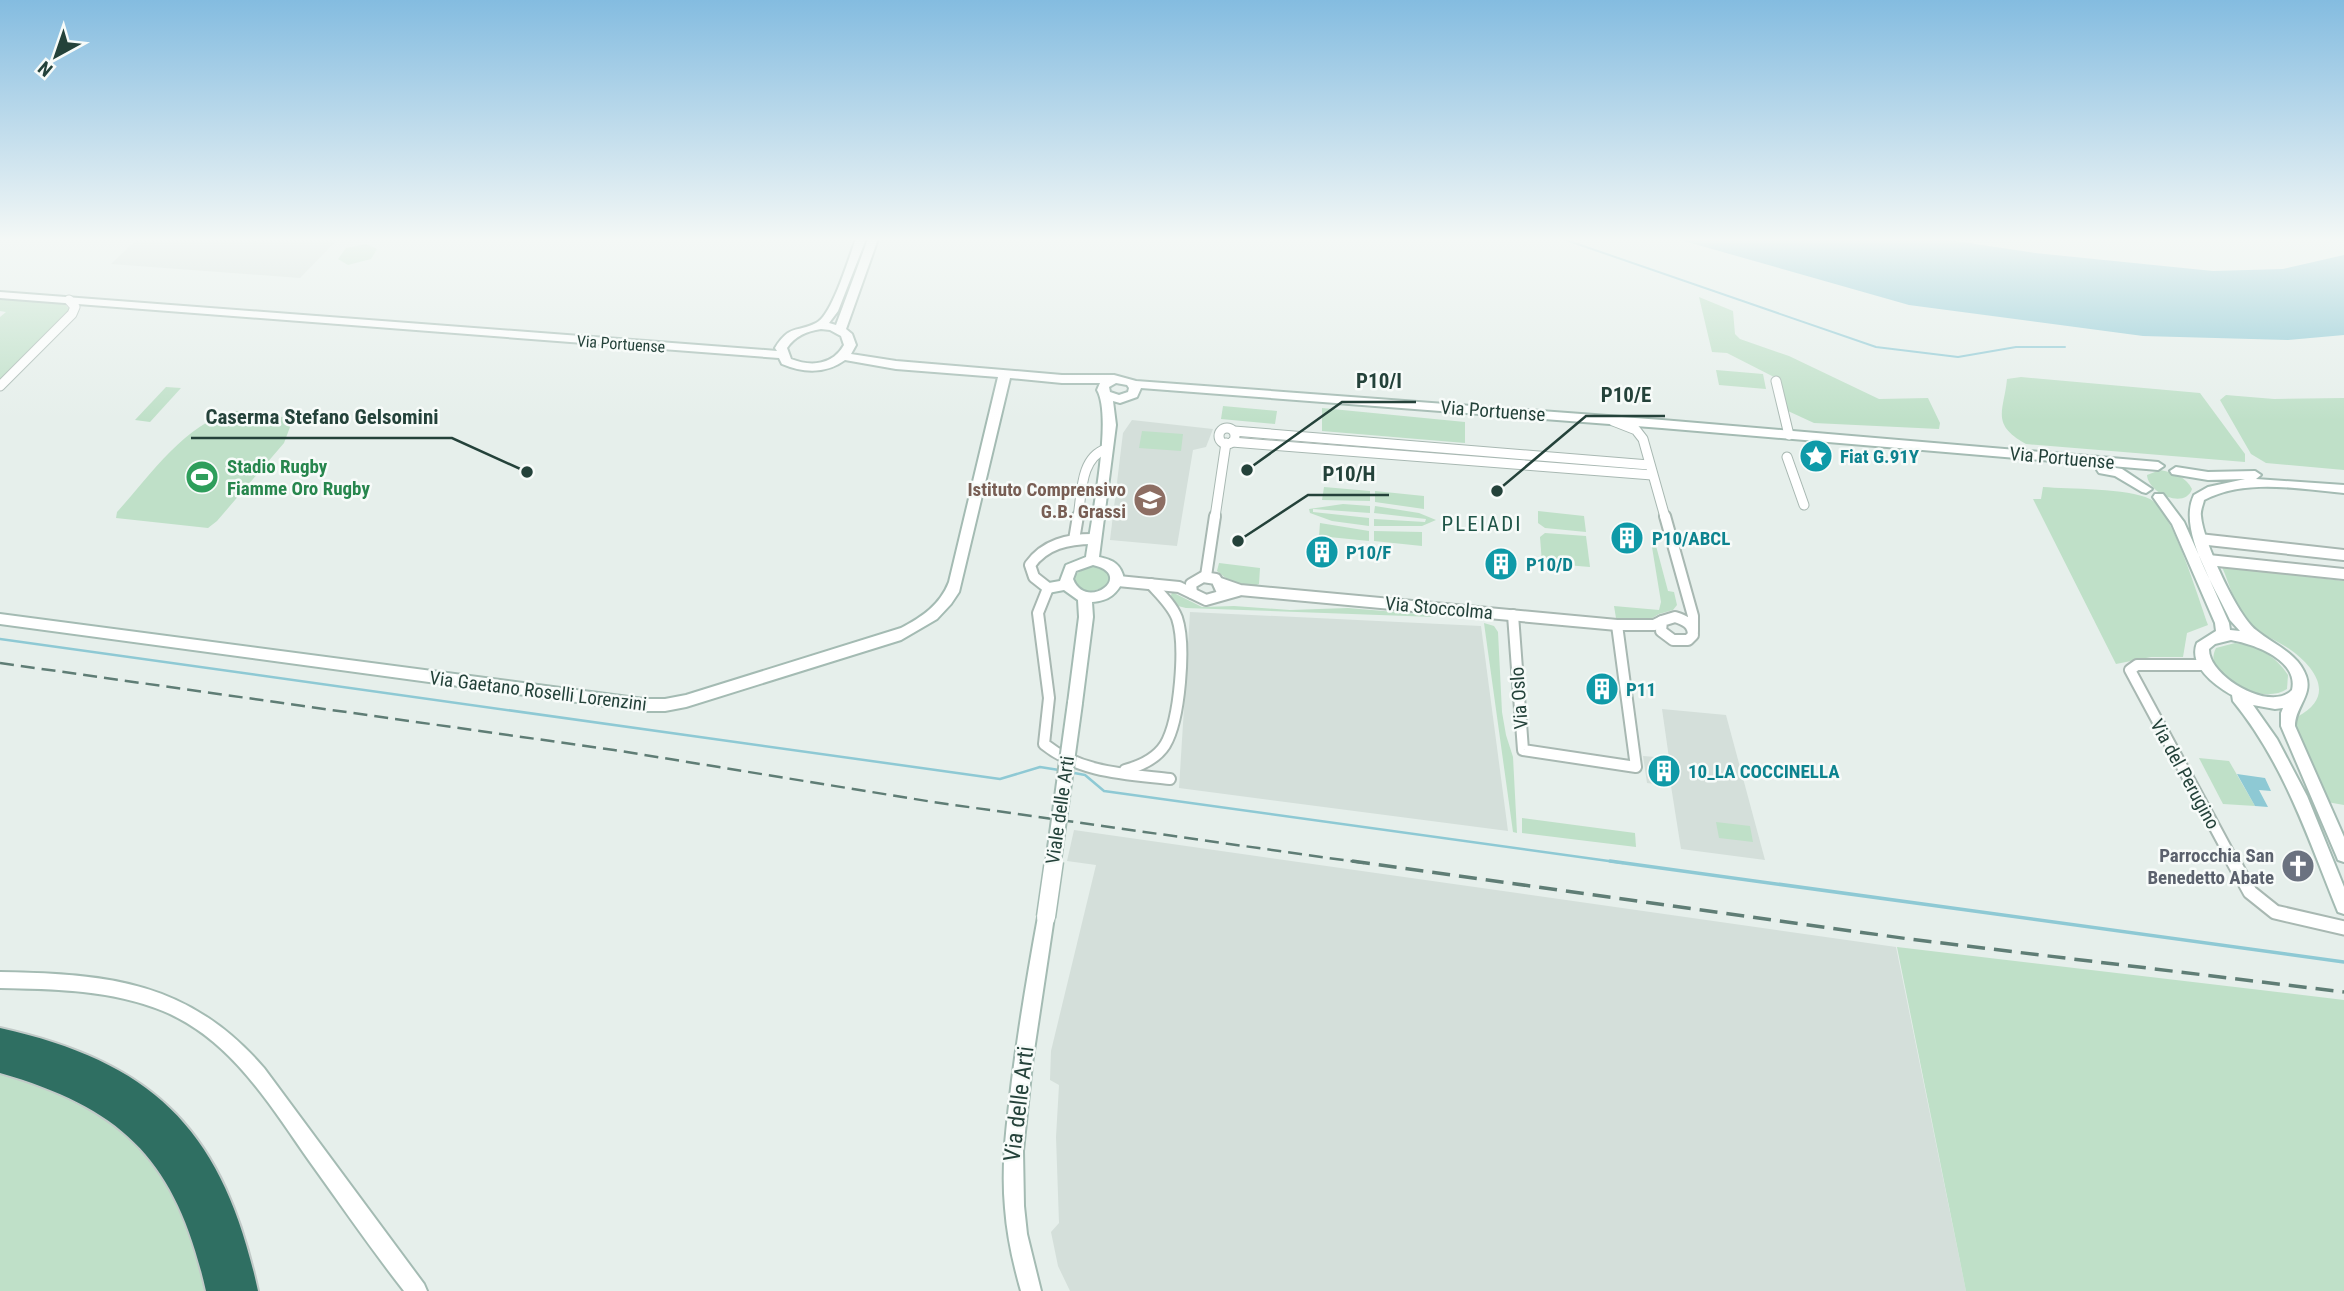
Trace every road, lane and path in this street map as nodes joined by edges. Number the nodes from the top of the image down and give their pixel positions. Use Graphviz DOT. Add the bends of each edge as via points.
graph roads {
  1 [pos="59,299"];
  2 [pos="838,299"];
  3 [pos="851,299"];
  4 [pos="69,300"];
  5 [pos="821,326"];
  6 [pos="840,330"];
  7 [pos="782,355"];
  8 [pos="843,356"];
  9 [pos="1005,373"];
  10 [pos="1062,379"];
  11 [pos="1114,379"];
  12 [pos="1776,381"];
  13 [pos="0,386"];
  14 [pos="1130,392"];
  15 [pos="1105,394"];
  16 [pos="1609,420"];
  17 [pos="1662,424"];
  18 [pos="1234,431"];
  19 [pos="1789,435"];
  20 [pos="1643,439"];
  21 [pos="1107,443"];
  22 [pos="1229,443"];
  23 [pos="1464,449"];
  24 [pos="1967,450"];
  25 [pos="1476,456"];
  26 [pos="1787,457"];
  27 [pos="1464,460"];
  28 [pos="2158,466"];
  29 [pos="1651,470"];
  30 [pos="2176,471"];
  31 [pos="2344,480"];
  32 [pos="2146,489"];
  33 [pos="2344,489"];
  34 [pos="2159,497"];
  35 [pos="2187,501"];
  36 [pos="1804,505"];
  37 [pos="1093,539"];
  38 [pos="2199,539"];
  39 [pos="1074,540"];
  40 [pos="2344,555"];
  41 [pos="2208,559"];
  42 [pos="1092,560"];
  43 [pos="2344,574"];
  44 [pos="1206,576"];
  45 [pos="1194,580"];
  46 [pos="1118,581"];
  47 [pos="1151,583"];
  48 [pos="1068,585"];
  49 [pos="1171,585"];
  50 [pos="1048,588"];
  51 [pos="1220,588"];
  52 [pos="1192,593"];
  53 [pos="1085,597"];
  54 [pos="1687,598"];
  55 [pos="1513,615"];
  56 [pos="1666,619"];
  57 [pos="0,620"];
  58 [pos="1617,625"];
  59 [pos="1637,626"];
  60 [pos="1693,631"];
  61 [pos="1664,634"];
  62 [pos="2219,636"];
  63 [pos="2274,649"];
  64 [pos="2206,665"];
  65 [pos="2234,691"];
  66 [pos="2299,694"];
  67 [pos="1115,772"];
  68 [pos="1170,779"];
  69 [pos="2344,855"];
  70 [pos="2344,907"];
  71 [pos="1046,917"];
  72 [pos="2344,928"];
  73 [pos="0,980"];
  74 [pos="0,1040"];
  75 [pos="0,1062"];
  76 [pos="110,1090"];
  77 [pos="220,1291"];
  78 [pos="244,1291"];
  79 [pos="417,1291"];
  80 [pos="1031,1291"];
  1 -- 4 [label="street, Via Portuense"];
  2 -- 5 [label="street"];
  3 -- 6 [label="street"];
  4 -- 7 [label="street, Via Portuense"];
  4 -- 13 [label="street" via="75,306 73,313"];
  5 -- 6 [label="street"];
  5 -- 7 [label="street" via="791,335 784,341"];
  6 -- 8 [label="street" via="849,339"];
  7 -- 8 [label="street" via="793,365 814,368"];
  8 -- 9 [label="street"];
  9 -- 10 [label="street"];
  9 -- 57 [label="street, Via Gaetano Roselli Lorenzini" via="956,582 943,606 896,636 676,704 644,705"];
  10 -- 11 [label="street"];
  10 -- 15 [label="street"];
  11 -- 14 [label="street" via="1123,379"];
  11 -- 15 [label="street" via="1104,385"];
  12 -- 19 [label="street"];
  14 -- 15 [label="street"];
  14 -- 16 [label="street, Via Portuense" via="1186,388"];
  14 -- 21 [label="street"];
  15 -- 21 [label="street" via="1110,420"];
  16 -- 17 [label="street, Via Portuense"];
  16 -- 20 [label="street" via="1636,430"];
  17 -- 19 [label="street, Via Portuense"];
  17 -- 20 [label="street" via="1645,431"];
  18 -- 22 [label="street" via="1237,438"];
  18 -- 22 [label="street" via="1217,435"];
  18 -- 23 [label="street"];
  19 -- 24 [label="street, Via Portuense"];
  20 -- 29 [label="street"];
  21 -- 37 [label="street"];
  21 -- 39 [label="street" via="1087,464"];
  22 -- 27 [label="street"];
  22 -- 44 [label="street"];
  23 -- 25 [label="street"];
  23 -- 27 [label="street"];
  24 -- 28 [label="street, Via Portuense"];
  24 -- 32 [label="street, Via Portuense" via="2118,472"];
  25 -- 27 [label="street"];
  25 -- 29 [label="street"];
  26 -- 36 [label="street"];
  28 -- 30 [label="street, Via Portuense"];
  28 -- 32 [label="street" via="2140,472"];
  29 -- 54 [label="street"];
  30 -- 31 [label="street"];
  30 -- 35 [label="street" via="2197,487"];
  32 -- 34 [label="street, Via Portuense"];
  33 -- 35 [label="street" via="2239,485 2216,488"];
  34 -- 35 [label="street"];
  34 -- 62 [label="street" via="2189,546 2222,623"];
  35 -- 38 [label="street"];
  37 -- 39 [label="street"];
  37 -- 42 [label="street"];
  38 -- 40 [label="street"];
  38 -- 41 [label="street"];
  39 -- 50 [label="street" via="1046,549 1031,563 1033,575"];
  41 -- 43 [label="street"];
  41 -- 63 [label="street" via="2237,620"];
  42 -- 46 [label="street" via="1112,566"];
  42 -- 48 [label="street" via="1071,568"];
  44 -- 45 [label="street"];
  44 -- 51 [label="street"];
  45 -- 49 [label="street"];
  45 -- 52 [label="street"];
  46 -- 47 [label="street"];
  46 -- 53 [label="street" via="1102,596"];
  47 -- 49 [label="street"];
  47 -- 67 [label="street" via="1182,618 1174,723 1166,744 1142,766"];
  48 -- 50 [label="street"];
  48 -- 53 [label="street"];
  49 -- 52 [label="street"];
  50 -- 67 [label="street" via="1038,613 1049,698 1044,744 1056,756"];
  51 -- 52 [label="street, Via Stoccolma" via="1206,600"];
  51 -- 55 [label="street, Via Stoccolma"];
  53 -- 71 [label="street, Viale delle Arti, bridge"];
  54 -- 56 [label="street" via="1683,610"];
  54 -- 60 [label="street"];
  55 -- 58 [label="street, Via Stoccolma"];
  55 -- 58 [label="street, Via Oslo" via="1523,750 1636,767"];
  56 -- 59 [label="street, Via Stoccolma"];
  56 -- 60 [label="street" via="1685,620"];
  56 -- 61 [label="street" via="1660,628"];
  58 -- 59 [label="street, Via Stoccolma"];
  59 -- 61 [label="street, Via Stoccolma"];
  60 -- 61 [label="street" via="1683,642"];
  62 -- 63 [label="street" via="2245,638"];
  62 -- 64 [label="street" via="2204,647"];
  63 -- 66 [label="street" via="2300,677"];
  64 -- 65 [label="street"];
  64 -- 72 [label="street, Via del Perugino" via="2137,665 2130,670 2250,892 2275,912"];
  65 -- 66 [label="street" via="2249,699 2280,703"];
  65 -- 70 [label="street" via="2263,726 2287,773"];
  66 -- 69 [label="street" via="2288,713 2288,726"];
  67 -- 68 [label="street"];
  71 -- 80 [label="street, Via delle Arti" via="1012,1166 1016,1238"];
  73 -- 79 [label="street" via="73,982 118,989 176,1008 211,1028 252,1068"];
  74 -- 76 [label="highway" via="64,1055"];
  75 -- 76 [label="highway"];
  76 -- 77 [label="highway" via="180,1175 208,1240"];
  76 -- 78 [label="highway" via="158,1112 202,1165 232,1234"];
}
